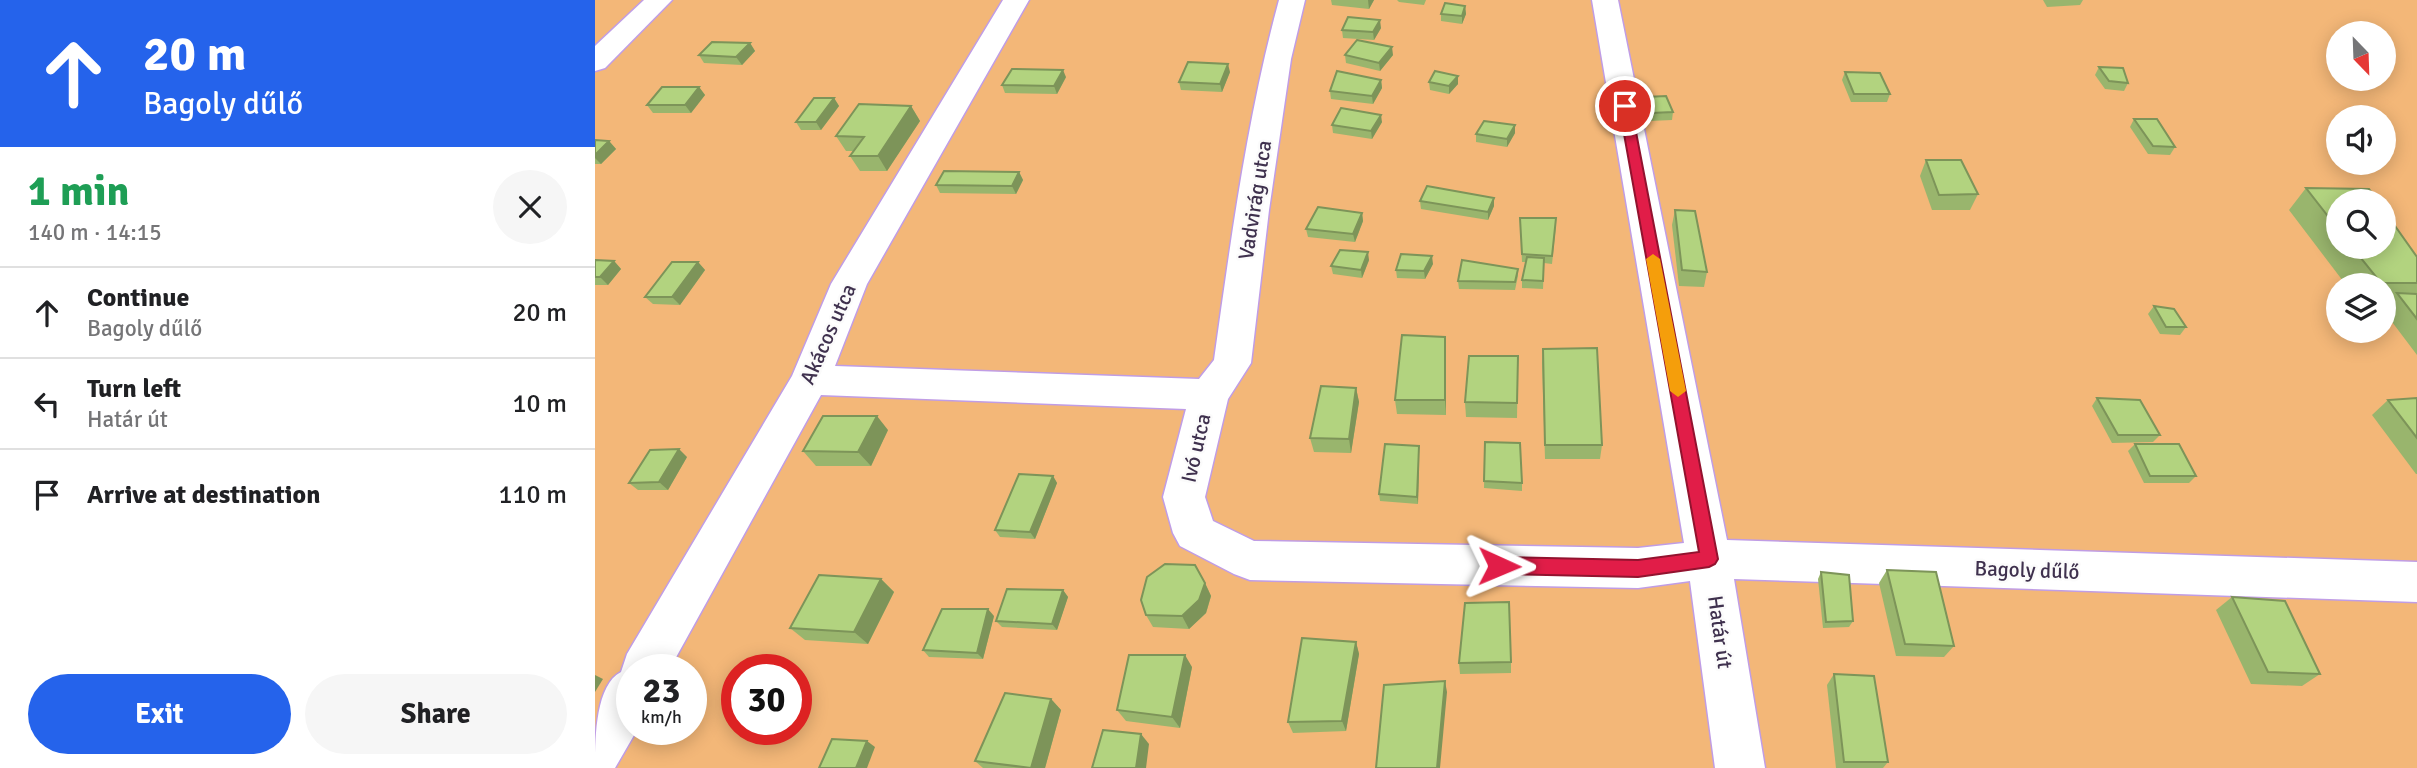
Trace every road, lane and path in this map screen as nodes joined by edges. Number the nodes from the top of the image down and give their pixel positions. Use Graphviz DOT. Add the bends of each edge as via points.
graph roads {
  1 [pos="659,0"];
  2 [pos="1016,0"];
  3 [pos="1292,0"];
  4 [pos="1605,0"];
  5 [pos="595,62"];
  6 [pos="810,380"];
  7 [pos="1209,395"];
  8 [pos="1709,559"];
  9 [pos="1638,568"];
  10 [pos="2417,582"];
  11 [pos="653,654"];
  12 [pos="616,719"];
  13 [pos="595,755"];
  14 [pos="1740,768"];
  1 -- 5 [label="street"];
  2 -- 6 [label="street, Akácos utca" via="849,284"];
  3 -- 7 [label="street, Vadvirág utca" via="1256,183 1232,363"];
  4 -- 8 [label="street, Határ út"];
  6 -- 7 [label="street, Ivó utca"];
  6 -- 11 [label="street, Akácos utca"];
  7 -- 9 [label="street, Ivó utca" via="1184,498 1195,533 1250,560"];
  8 -- 9 [label="street, Bagoly dűlő"];
  8 -- 10 [label="street, Bagoly dűlő"];
  8 -- 14 [label="street, Határ út"];
  12 -- 13 [label="street"];
}
